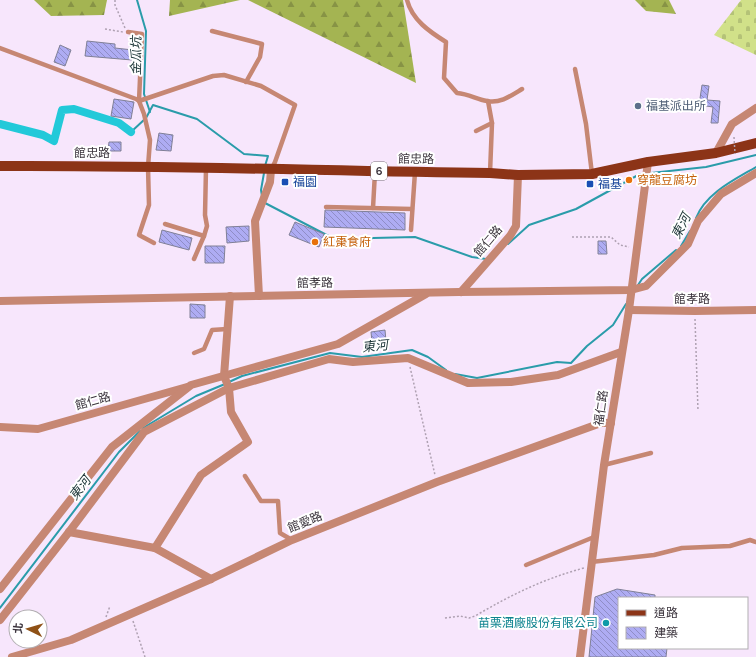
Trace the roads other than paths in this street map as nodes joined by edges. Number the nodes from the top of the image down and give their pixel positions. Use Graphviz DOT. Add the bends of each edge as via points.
graph roads {
  1 [pos="407,0"];
  2 [pos="212,31"];
  3 [pos="128,32"];
  4 [pos="0,48"];
  5 [pos="575,69"];
  6 [pos="246,82"];
  7 [pos="522,89"];
  8 [pos="139,101"];
  9 [pos="488,101"];
  10 [pos="756,108"];
  11 [pos="492,123"];
  12 [pos="476,131"];
  13 [pos="756,143"];
  14 [pos="716,153"];
  15 [pos="648,162"];
  16 [pos="0,166"];
  17 [pos="148,167"];
  18 [pos="206,168"];
  19 [pos="271,170"];
  20 [pos="375,171"];
  21 [pos="415,172"];
  22 [pos="490,173"];
  23 [pos="756,173"];
  24 [pos="592,174"];
  25 [pos="518,175"];
  26 [pos="326,207"];
  27 [pos="373,208"];
  28 [pos="412,209"];
  29 [pos="165,224"];
  30 [pos="411,230"];
  31 [pos="204,236"];
  32 [pos="154,243"];
  33 [pos="194,259"];
  34 [pos="631,290"];
  35 [pos="461,292"];
  36 [pos="426,294"];
  37 [pos="230,296"];
  38 [pos="259,296"];
  39 [pos="0,301"];
  40 [pos="629,310"];
  41 [pos="756,310"];
  42 [pos="227,329"];
  43 [pos="621,352"];
  44 [pos="194,353"];
  45 [pos="224,376"];
  46 [pos="191,385"];
  47 [pos="229,388"];
  48 [pos="612,423"];
  49 [pos="0,426"];
  50 [pos="651,453"];
  51 [pos="604,465"];
  52 [pos="244,476"];
  53 [pos="69,532"];
  54 [pos="594,537"];
  55 [pos="292,540"];
  56 [pos="756,542"];
  57 [pos="155,548"];
  58 [pos="526,565"];
  59 [pos="590,565"];
  60 [pos="211,579"];
  61 [pos="0,589"];
  62 [pos="0,620"];
  63 [pos="12,657"];
  64 [pos="580,657"];
  1 -- 9 [label="lane" via="427,31 446,42 444,78 457,93"];
  2 -- 6 [label="lane" via="262,44 260,57"];
  3 -- 8 [label="lane" via="142,34"];
  4 -- 8 [label="lane"];
  5 -- 24 [label="lane" via="586,124"];
  6 -- 8 [label="lane" via="224,75 213,76"];
  6 -- 19 [label="lane" via="261,86 295,104"];
  7 -- 9 [label="lane" via="506,99"];
  8 -- 17 [label="lane" via="150,140"];
  9 -- 11 [label="lane"];
  10 -- 14 [label="street" via="732,124"];
  11 -- 12 [label="lane"];
  11 -- 22 [label="lane"];
  13 -- 14 [label="main road, 館忠路 / 6"];
  14 -- 15 [label="main road, 館忠路 / 6"];
  15 -- 24 [label="main road, 館忠路 / 6"];
  15 -- 34 [label="street, 福仁路"];
  16 -- 17 [label="main road, 館忠路 / 6"];
  17 -- 18 [label="main road, 館忠路 / 6"];
  17 -- 32 [label="lane" via="149,205 139,235"];
  18 -- 19 [label="main road, 館忠路 / 6"];
  18 -- 31 [label="lane"];
  19 -- 20 [label="main road, 館忠路 / 6"];
  19 -- 38 [label="street" via="270,182 255,221"];
  20 -- 21 [label="main road, 館忠路 / 6"];
  20 -- 27 [label="lane"];
  21 -- 22 [label="main road, 館忠路 / 6"];
  21 -- 28 [label="lane"];
  22 -- 25 [label="main road, 館忠路 / 6"];
  23 -- 34 [label="street" via="721,194 698,221 688,244 646,286"];
  24 -- 25 [label="main road, 館忠路 / 6"];
  25 -- 35 [label="street, 館仁路" via="516,226"];
  26 -- 27 [label="lane"];
  27 -- 28 [label="lane"];
  28 -- 30 [label="lane"];
  29 -- 31 [label="lane"];
  31 -- 33 [label="lane"];
  34 -- 35 [label="street, 館孝路"];
  34 -- 40 [label="street, 福仁路"];
  35 -- 36 [label="street, 館孝路"];
  36 -- 38 [label="street, 館孝路"];
  36 -- 45 [label="street, 館仁路" via="338,344"];
  37 -- 38 [label="street, 館孝路"];
  37 -- 39 [label="street, 館孝路"];
  37 -- 42 [label="street"];
  40 -- 41 [label="street, 館孝路"];
  40 -- 43 [label="street, 福仁路"];
  42 -- 44 [label="lane" via="212,330 204,349"];
  42 -- 45 [label="street"];
  43 -- 47 [label="street" via="558,375 511,382 468,383 408,358 353,362 329,359"];
  43 -- 48 [label="street, 福仁路"];
  45 -- 46 [label="street, 館仁路"];
  45 -- 47 [label="street"];
  46 -- 49 [label="street, 館仁路" via="38,429"];
  46 -- 61 [label="street" via="112,447"];
  47 -- 53 [label="street" via="144,432"];
  47 -- 57 [label="street" via="231,412 248,442 201,476"];
  48 -- 51 [label="street, 福仁路"];
  48 -- 55 [label="street, 館愛路" via="601,423 437,482"];
  50 -- 51 [label="lane"];
  51 -- 54 [label="street, 福仁路"];
  52 -- 55 [label="lane" via="261,501 278,500 280,533"];
  53 -- 57 [label="street"];
  53 -- 62 [label="street"];
  54 -- 58 [label="lane"];
  54 -- 59 [label="street, 福仁路"];
  55 -- 60 [label="street, 館愛路"];
  56 -- 59 [label="lane" via="750,540 730,546 682,548"];
  57 -- 60 [label="street"];
  59 -- 64 [label="street, 福仁路"];
  60 -- 63 [label="street, 館愛路" via="71,640"];
}
